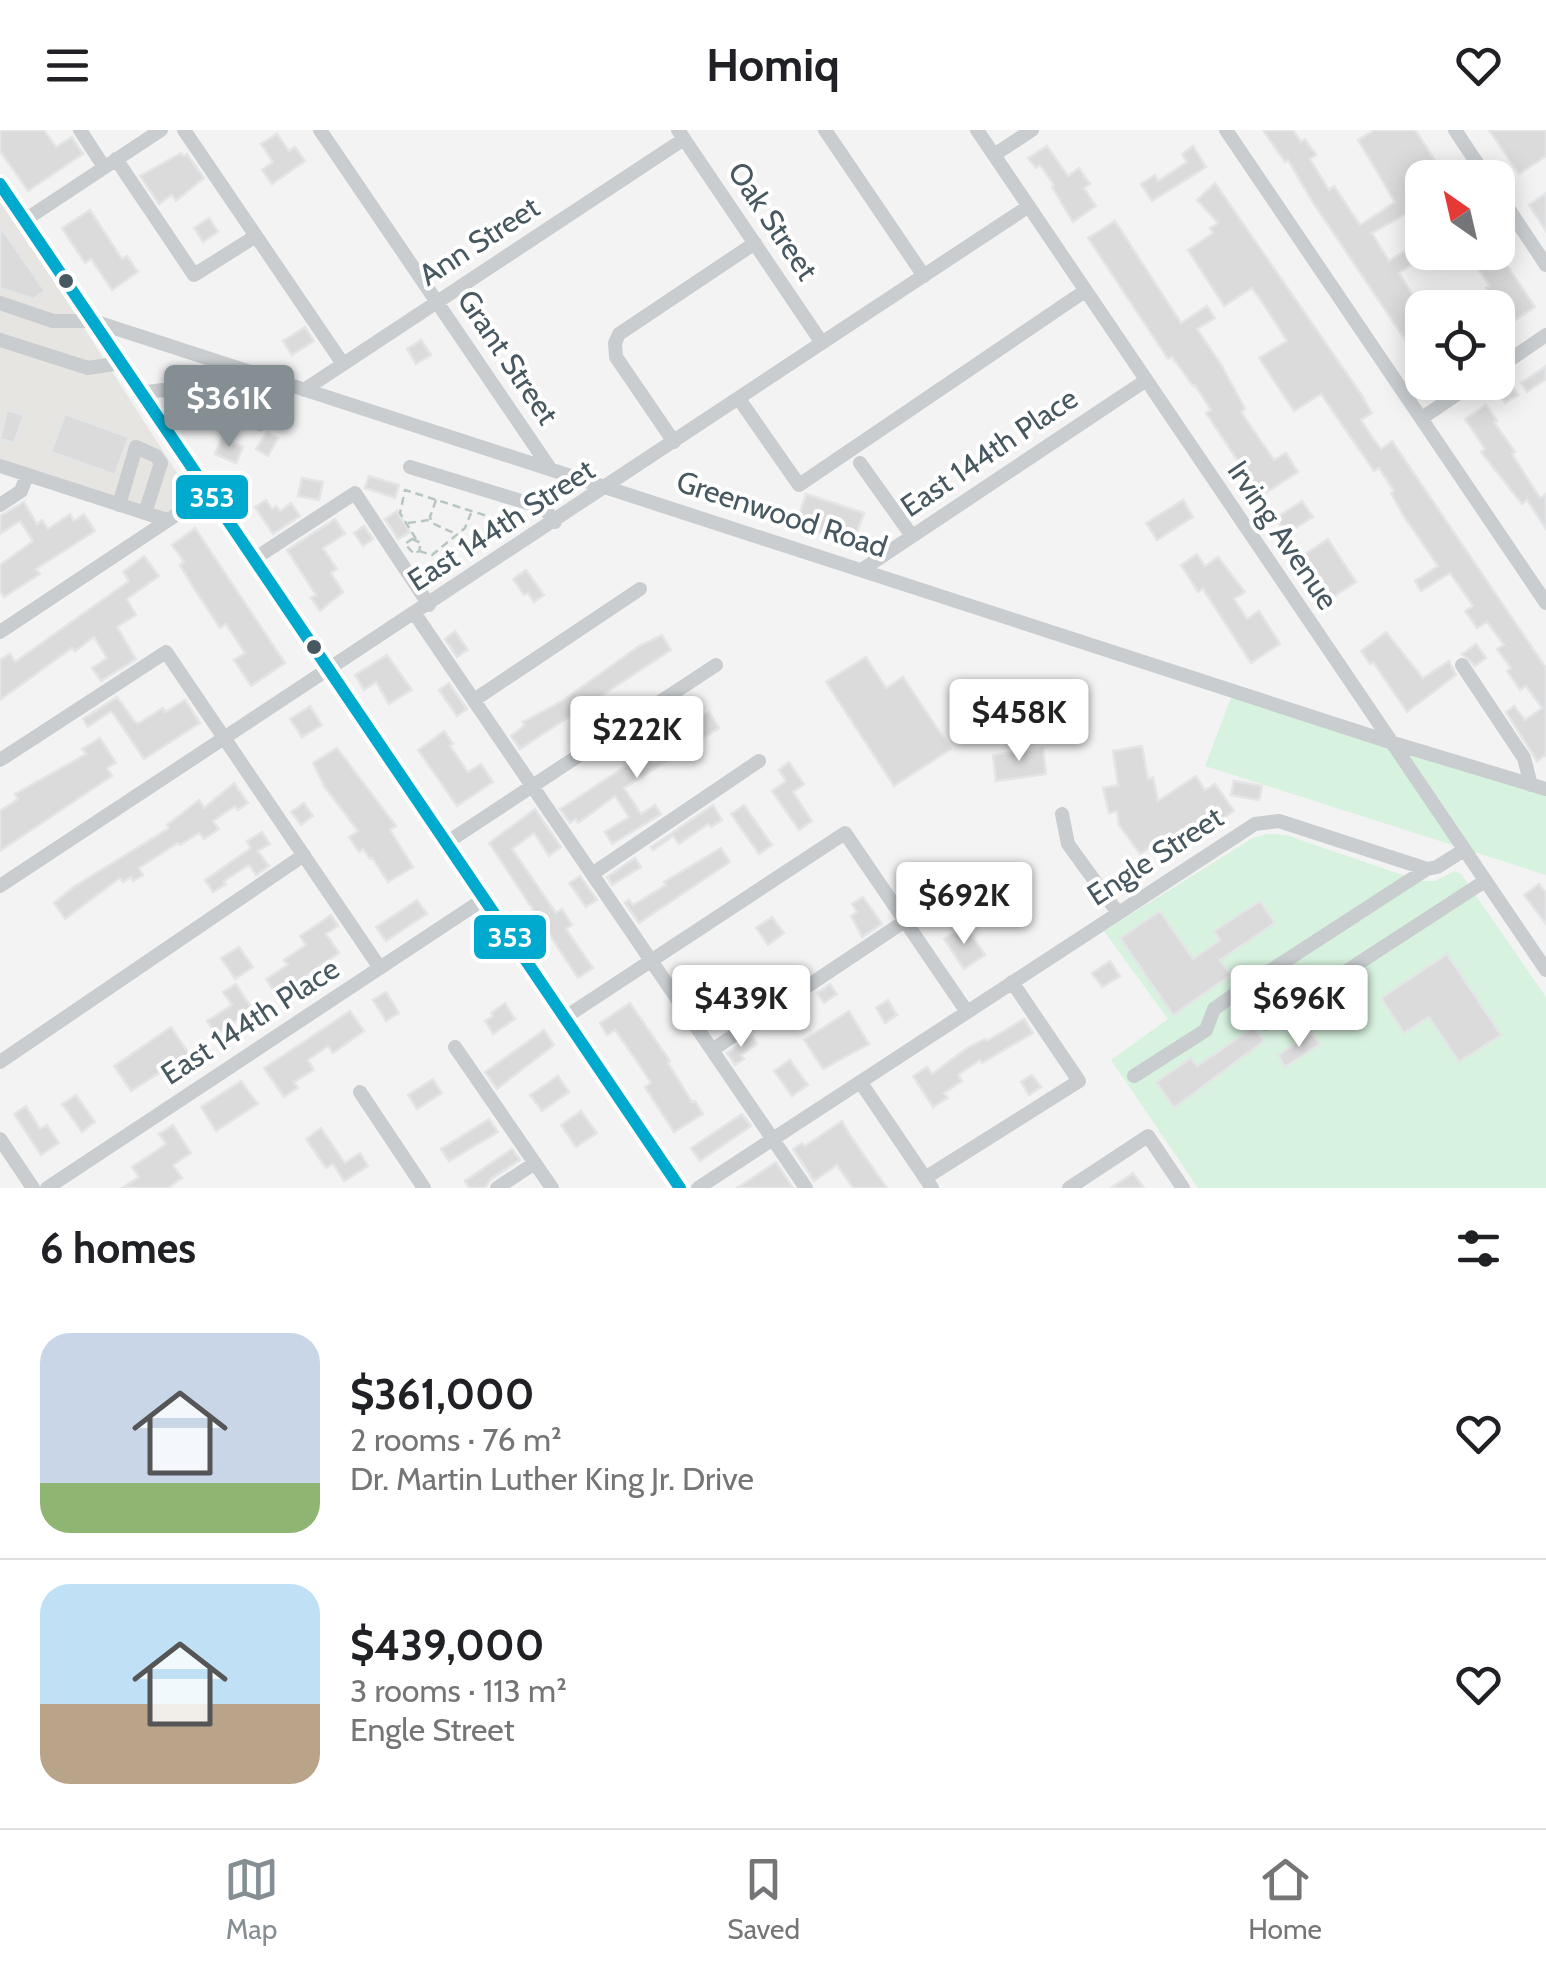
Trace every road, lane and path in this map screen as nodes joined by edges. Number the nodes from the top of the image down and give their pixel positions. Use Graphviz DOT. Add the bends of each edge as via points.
graph roads {
  1 [pos="80,130"];
  2 [pos="160,130"];
  3 [pos="184,130"];
  4 [pos="320,130"];
  5 [pos="825,130"];
  6 [pos="978,130"];
  7 [pos="1032,130"];
  8 [pos="1226,130"];
  9 [pos="1455,130"];
  10 [pos="681,135"];
  11 [pos="994,155"];
  12 [pos="1475,160"];
  13 [pos="110,163"];
  14 [pos="0,184"];
  15 [pos="1029,206"];
  16 [pos="1515,218"];
  17 [pos="24,220"];
  18 [pos="256,236"];
  19 [pos="755,244"];
  20 [pos="1546,265"];
  21 [pos="924,276"];
  22 [pos="1086,291"];
  23 [pos="438,302"];
  24 [pos="0,303"];
  25 [pos="93,321"];
  26 [pos="1546,335"];
  27 [pos="0,340"];
  28 [pos="822,342"];
  29 [pos="1515,356"];
  30 [pos="121,362"];
  31 [pos="343,364"];
  32 [pos="1145,381"];
  33 [pos="304,390"];
  34 [pos="141,393"];
  35 [pos="739,399"];
  36 [pos="1449,400"];
  37 [pos="1422,418"];
  38 [pos="260,424"];
  39 [pos="674,442"];
  40 [pos="860,463"];
  41 [pos="0,466"];
  42 [pos="410,467"];
  43 [pos="549,467"];
  44 [pos="27,475"];
  45 [pos="608,487"];
  46 [pos="209,492"];
  47 [pos="436,500"];
  48 [pos="0,505"];
  49 [pos="119,505"];
  50 [pos="471,511"];
  51 [pos="145,513"];
  52 [pos="167,520"];
  53 [pos="430,520"];
  54 [pos="555,522"];
  55 [pos="407,524"];
  56 [pos="525,528"];
  57 [pos="458,534"];
  58 [pos="912,536"];
  59 [pos="416,539"];
  60 [pos="419,550"];
  61 [pos="254,558"];
  62 [pos="863,568"];
  63 [pos="640,589"];
  64 [pos="1546,603"];
  65 [pos="429,605"];
  66 [pos="415,614"];
  67 [pos="0,632"];
  68 [pos="716,665"];
  69 [pos="1462,666"];
  70 [pos="329,671"];
  71 [pos="474,700"];
  72 [pos="225,739"];
  73 [pos="1390,742"];
  74 [pos="0,760"];
  75 [pos="760,760"];
  76 [pos="532,787"];
  77 [pos="1539,787"];
  78 [pos="1062,814"];
  79 [pos="446,843"];
  80 [pos="1464,850"];
  81 [pos="304,855"];
  82 [pos="1427,868"];
  83 [pos="592,874"];
  84 [pos="1485,881"];
  85 [pos="0,886"];
  86 [pos="484,899"];
  87 [pos="1118,913"];
  88 [pos="905,921"];
  89 [pos="651,960"];
  90 [pos="380,968"];
  91 [pos="1546,970"];
  92 [pos="1012,982"];
  93 [pos="1242,989"];
  94 [pos="967,1012"];
  95 [pos="564,1018"];
  96 [pos="455,1047"];
  97 [pos="712,1050"];
  98 [pos="0,1062"];
  99 [pos="1134,1076"];
  100 [pos="861,1083"];
  101 [pos="360,1092"];
  102 [pos="0,1139"];
  103 [pos="774,1140"];
  104 [pos="535,1163"];
  105 [pos="929,1183"];
  106 [pos="33,1188"];
  107 [pos="47,1188"];
  108 [pos="424,1188"];
  109 [pos="497,1188"];
  110 [pos="552,1188"];
  111 [pos="680,1188"];
  112 [pos="698,1188"];
  113 [pos="806,1188"];
  114 [pos="1070,1188"];
  115 [pos="1183,1188"];
  1 -- 13 [label="street"];
  2 -- 13 [label="street"];
  3 -- 18 [label="street"];
  4 -- 23 [label="street, Grant Street"];
  5 -- 21 [label="street"];
  6 -- 11 [label="street, Irving Avenue"];
  7 -- 11 [label="street"];
  8 -- 37 [label="street"];
  9 -- 12 [label="street"];
  10 -- 19 [label="street, Oak Street"];
  10 -- 23 [label="street, Ann Street"];
  11 -- 15 [label="street, Irving Avenue"];
  13 -- 17 [label="street"];
  13 -- 18 [label="street" via="194,275"];
  14 -- 17 [label="street"];
  15 -- 21 [label="street, East 144th Street"];
  15 -- 22 [label="street, Irving Avenue"];
  16 -- 20 [label="street"];
  17 -- 25 [label="street"];
  18 -- 31 [label="street"];
  19 -- 28 [label="street, Oak Street"];
  19 -- 39 [label="street" via="614,343 616,357"];
  21 -- 28 [label="street, East 144th Street"];
  22 -- 32 [label="street, Irving Avenue"];
  22 -- 35 [label="street" via="799,485"];
  23 -- 31 [label="street, Ann Street"];
  23 -- 43 [label="street, Grant Street"];
  24 -- 25 [label="street, Greenwood Road" via="54,320"];
  25 -- 30 [label="street"];
  25 -- 33 [label="street, Greenwood Road"];
  26 -- 29 [label="street"];
  27 -- 30 [label="street" via="79,366"];
  28 -- 35 [label="street, East 144th Street"];
  30 -- 34 [label="street"];
  31 -- 33 [label="street, Ann Street"];
  32 -- 58 [label="street, East 144th Place"];
  32 -- 73 [label="street, Irving Avenue"];
  33 -- 43 [label="street, Greenwood Road"];
  34 -- 38 [label="street" via="162,390"];
  34 -- 46 [label="street"];
  35 -- 39 [label="street, East 144th Street"];
  36 -- 37 [label="street"];
  37 -- 64 [label="street"];
  39 -- 45 [label="street, East 144th Street"];
  40 -- 58 [label="street"];
  41 -- 44 [label="street"];
  42 -- 54 [label="street" via="544,508"];
  43 -- 45 [label="street, Greenwood Road"];
  44 -- 48 [label="street" via="21,491"];
  44 -- 49 [label="street"];
  45 -- 54 [label="street, East 144th Street"];
  45 -- 62 [label="street, Greenwood Road"];
  46 -- 52 [label="street"];
  46 -- 61 [label="street"];
  47 -- 50 [label="path"];
  47 -- 53 [label="path"];
  47 -- 55 [label="path" via="406,490 400,512"];
  49 -- 51 [label="street"];
  49 -- 51 [label="street" via="136,447 161,463"];
  50 -- 56 [label="path"];
  50 -- 57 [label="path"];
  51 -- 52 [label="street"];
  52 -- 67 [label="street"];
  53 -- 55 [label="path"];
  53 -- 57 [label="path"];
  54 -- 65 [label="street, East 144th Street"];
  55 -- 59 [label="path"];
  57 -- 60 [label="path" via="432,555"];
  58 -- 62 [label="street, East 144th Place"];
  59 -- 60 [label="path"];
  59 -- 60 [label="path" via="405,544 412,554"];
  61 -- 65 [label="street" via="355,493"];
  61 -- 70 [label="street"];
  62 -- 73 [label="street, Greenwood Road"];
  63 -- 71 [label="street"];
  65 -- 66 [label="street, East 144th Street"];
  66 -- 70 [label="street, East 144th Street"];
  66 -- 71 [label="street"];
  68 -- 76 [label="street"];
  69 -- 77 [label="street"];
  70 -- 72 [label="street, East 144th Street"];
  70 -- 79 [label="street"];
  71 -- 76 [label="street"];
  72 -- 74 [label="street" via="166,652"];
  72 -- 81 [label="street"];
  72 -- 85 [label="street, East 144th Street"];
  73 -- 77 [label="street, Greenwood Road"];
  73 -- 80 [label="street, Irving Avenue"];
  75 -- 83 [label="street"];
  76 -- 79 [label="street"];
  76 -- 83 [label="street"];
  78 -- 87 [label="street" via="1068,844"];
  79 -- 86 [label="street"];
  80 -- 82 [label="street"];
  80 -- 84 [label="street, Irving Avenue"];
  81 -- 90 [label="street"];
  81 -- 98 [label="street"];
  82 -- 87 [label="street, Engle Street" via="1268,821"];
  82 -- 93 [label="street"];
  83 -- 89 [label="street"];
  84 -- 91 [label="street, Irving Avenue"];
  84 -- 93 [label="street" via="1266,1024"];
  86 -- 90 [label="street, East 144th Place"];
  86 -- 95 [label="street"];
  87 -- 92 [label="street, Engle Street"];
  88 -- 89 [label="street" via="845,833"];
  88 -- 94 [label="street"];
  88 -- 97 [label="street"];
  89 -- 95 [label="street"];
  89 -- 97 [label="street"];
  90 -- 107 [label="street, East 144th Place"];
  92 -- 94 [label="street, Engle Street"];
  92 -- 105 [label="street" via="1078,1081"];
  93 -- 99 [label="street" via="1214,1010 1206,1030"];
  94 -- 100 [label="street, Engle Street"];
  95 -- 111 [label="street"];
  96 -- 104 [label="street"];
  97 -- 103 [label="street"];
  100 -- 103 [label="street, Engle Street"];
  100 -- 105 [label="street"];
  101 -- 108 [label="street"];
  102 -- 106 [label="street"];
  103 -- 112 [label="street, Engle Street"];
  103 -- 113 [label="street"];
  104 -- 109 [label="street"];
  104 -- 110 [label="street"];
  114 -- 115 [label="street" via="1148,1136"];
}
